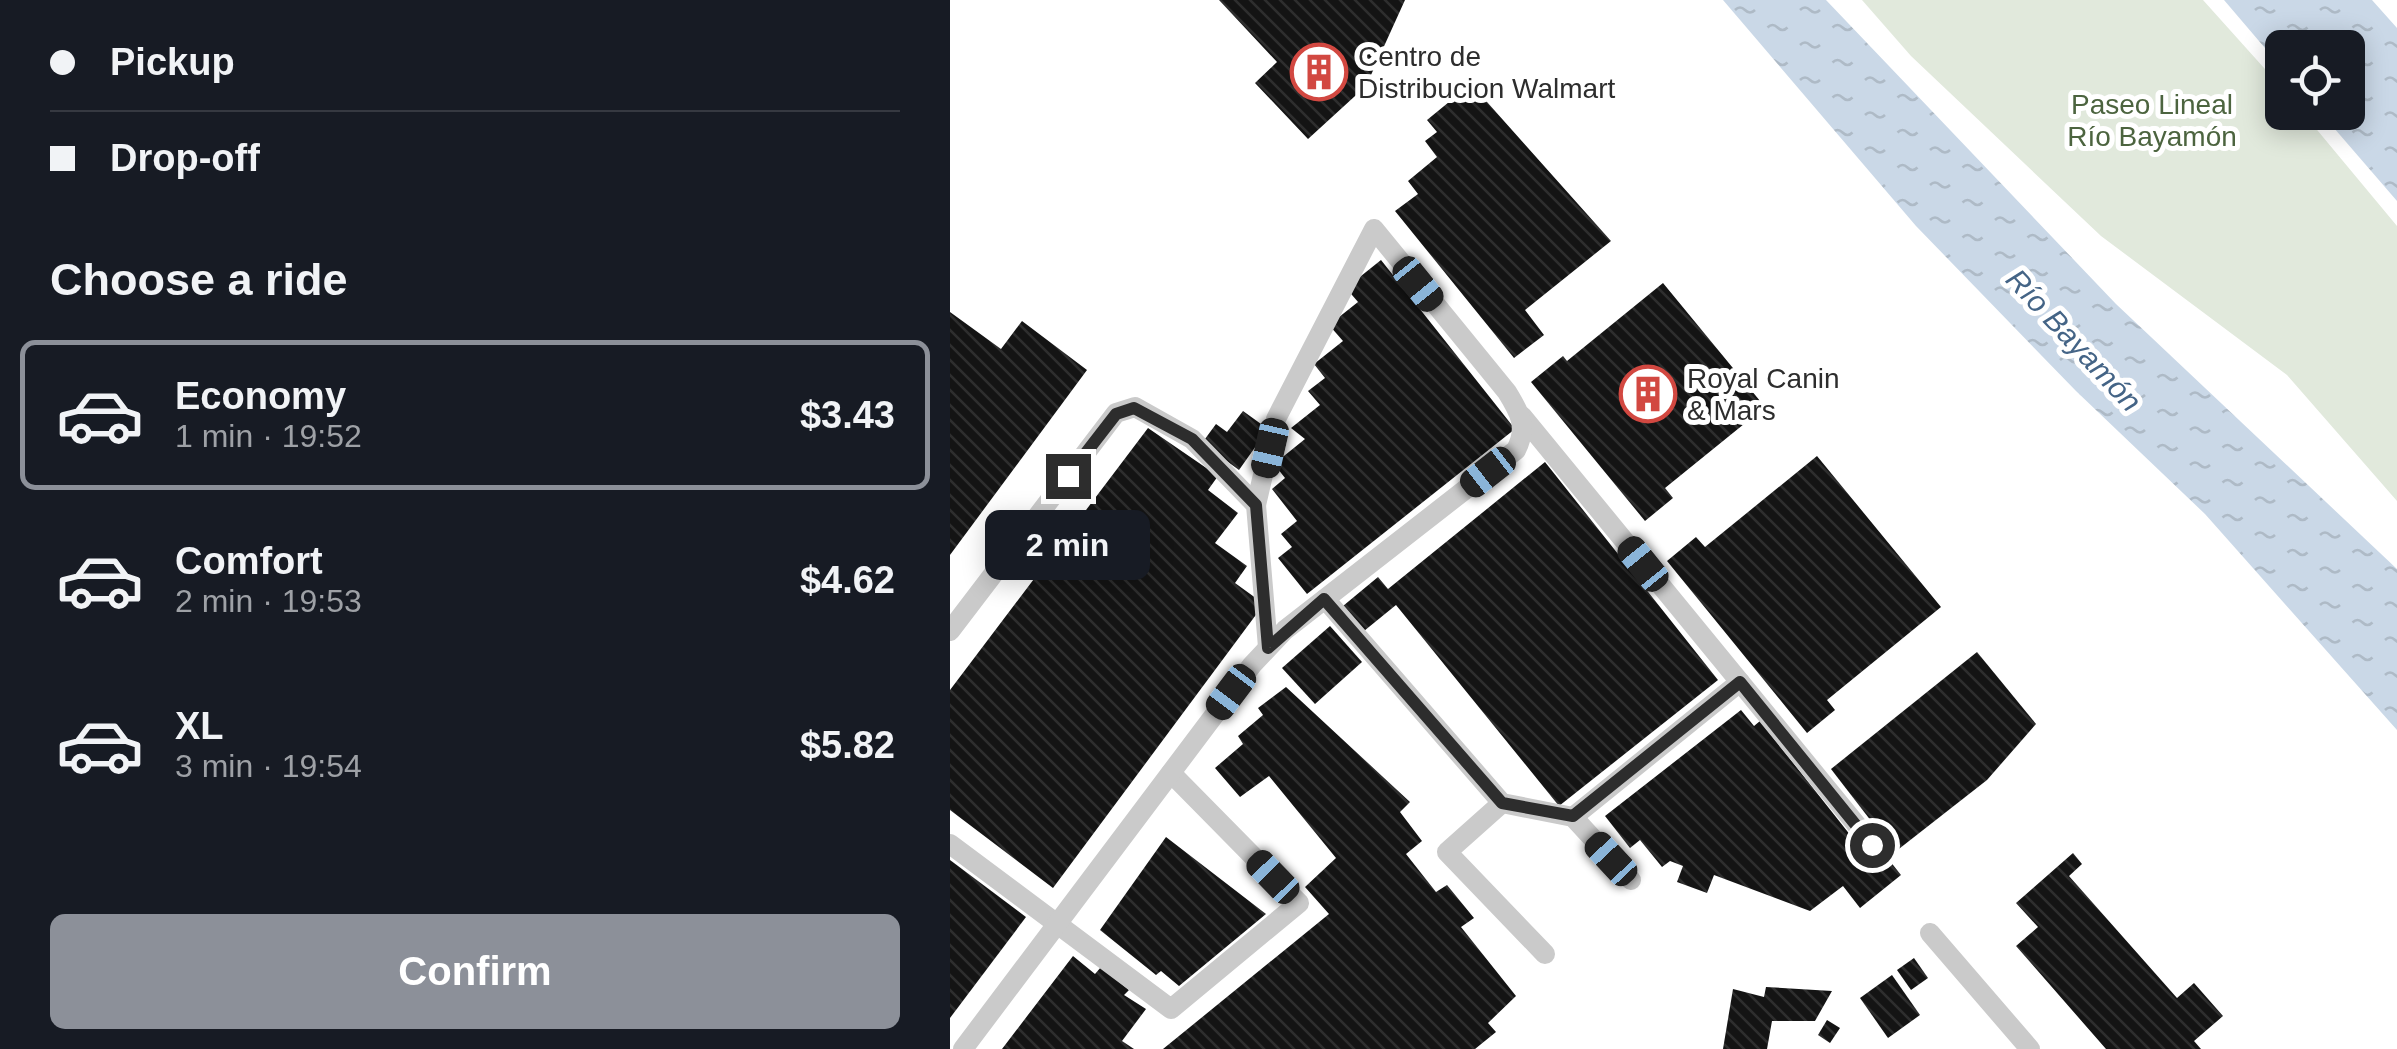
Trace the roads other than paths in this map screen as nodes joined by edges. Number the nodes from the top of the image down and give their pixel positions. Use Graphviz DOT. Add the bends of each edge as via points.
graph roads {
  1 [pos="1522,416"];
  2 [pos="1256,505"];
  3 [pos="1324,599"];
  4 [pos="950,631"];
  5 [pos="1268,648"];
  6 [pos="1740,682"];
  7 [pos="1170,773"];
  8 [pos="1502,803"];
  9 [pos="1573,816"];
  10 [pos="950,844"];
  11 [pos="1872,845"];
  12 [pos="1631,880"];
  13 [pos="1056,924"];
  14 [pos="1930,933"];
  15 [pos="1545,954"];
  16 [pos="962,1049"];
  17 [pos="2030,1049"];
  1 -- 2 [label="street" via="1374,229 1276,419"];
  1 -- 3 [label="street" via="1516,450"];
  1 -- 6 [label="street"];
  2 -- 4 [label="street" via="1192,439 1134,408 1116,414"];
  2 -- 5 [label="street"];
  3 -- 5 [label="street"];
  3 -- 8 [label="street"];
  5 -- 7 [label="street"];
  6 -- 9 [label="street"];
  6 -- 11 [label="street"];
  7 -- 13 [label="street"];
  7 -- 13 [label="street" via="1299,902 1171,1008"];
  8 -- 9 [label="street"];
  8 -- 15 [label="street" via="1447,852"];
  9 -- 12 [label="street"];
  10 -- 13 [label="street"];
  13 -- 16 [label="street"];
  14 -- 17 [label="street"];
}
